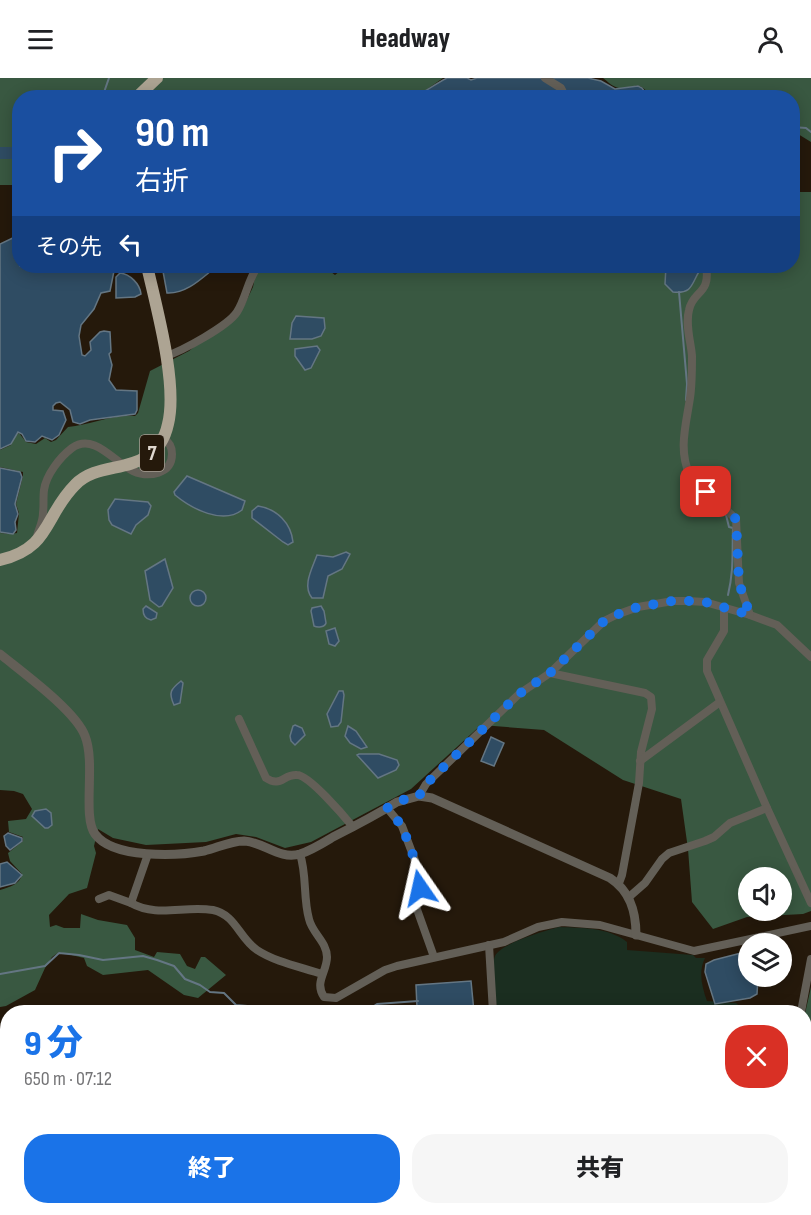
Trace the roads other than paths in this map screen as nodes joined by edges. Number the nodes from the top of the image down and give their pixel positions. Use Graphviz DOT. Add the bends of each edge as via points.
graph roads {
  1 [pos="157,78"];
  2 [pos="545,78"];
  3 [pos="144,90"];
  4 [pos="562,90"];
  5 [pos="148,273"];
  6 [pos="255,273"];
  7 [pos="706,273"];
  8 [pos="166,356"];
  9 [pos="164,438"];
  10 [pos="124,465"];
  11 [pos="37,542"];
  12 [pos="0,560"];
  13 [pos="724,608"];
  14 [pos="750,615"];
  15 [pos="0,654"];
  16 [pos="811,657"];
  17 [pos="550,673"];
  18 [pos="720,702"];
  19 [pos="239,720"];
  20 [pos="640,761"];
  21 [pos="419,796"];
  22 [pos="387,808"];
  23 [pos="766,808"];
  24 [pos="353,826"];
  25 [pos="148,854"];
  26 [pos="300,854"];
  27 [pos="619,884"];
  28 [pos="629,897"];
  29 [pos="99,899"];
  30 [pos="131,903"];
  31 [pos="811,903"];
  32 [pos="811,926"];
  33 [pos="636,935"];
  34 [pos="489,945"];
  35 [pos="434,957"];
  36 [pos="811,959"];
  37 [pos="322,974"];
  38 [pos="493,1005"];
  39 [pos="802,1005"];
  1 -- 3 [label="main road"];
  2 -- 4 [label="street"];
  5 -- 8 [label="main road, 7"];
  6 -- 8 [label="street" via="230,320"];
  7 -- 14 [label="street" via="707,284 689,307 691,394 683,452 690,476 736,519 739,583"];
  8 -- 9 [label="main road, 7" via="170,413"];
  9 -- 10 [label="main road, 7" via="147,457"];
  9 -- 10 [label="street" via="171,445 172,454 164,471 143,473"];
  10 -- 11 [label="main road, 7" via="100,470 78,482"];
  10 -- 11 [label="street" via="91,445 73,447 47,478"];
  11 -- 12 [label="main road, 7" via="21,554"];
  13 -- 14 [label="street"];
  13 -- 17 [label="street" via="705,602 673,601 627,610 604,621"];
  13 -- 18 [label="street" via="724,631 707,660 707,671"];
  14 -- 16 [label="street" via="777,625"];
  15 -- 25 [label="street" via="68,711 85,734 90,755 90,823 96,836 111,846"];
  17 -- 20 [label="street" via="651,697 652,709"];
  17 -- 21 [label="street" via="519,694 426,784"];
  18 -- 20 [label="street"];
  18 -- 23 [label="street"];
  19 -- 24 [label="street" via="266,778 278,782 292,775 303,776"];
  20 -- 27 [label="street"];
  21 -- 22 [label="street"];
  21 -- 27 [label="street" via="475,816"];
  22 -- 24 [label="street"];
  22 -- 35 [label="street" via="402,826 422,879 414,901"];
  23 -- 28 [label="street" via="730,823 714,837 669,853"];
  23 -- 31 [label="street"];
  24 -- 26 [label="street"];
  25 -- 26 [label="street" via="193,852 244,842 277,854"];
  25 -- 30 [label="street"];
  26 -- 37 [label="street" via="309,922 325,946 327,957"];
  27 -- 28 [label="street"];
  28 -- 33 [label="street"];
  29 -- 30 [label="street" via="109,895"];
  30 -- 37 [label="street" via="161,912 202,909 225,914 257,950"];
  32 -- 33 [label="street" via="694,951"];
  33 -- 34 [label="street" via="600,925 562,922"];
  34 -- 35 [label="street"];
  34 -- 38 [label="street"];
  35 -- 37 [label="street" via="385,970 336,998 324,998 321,993"];
  36 -- 39 [label="street"];
}
